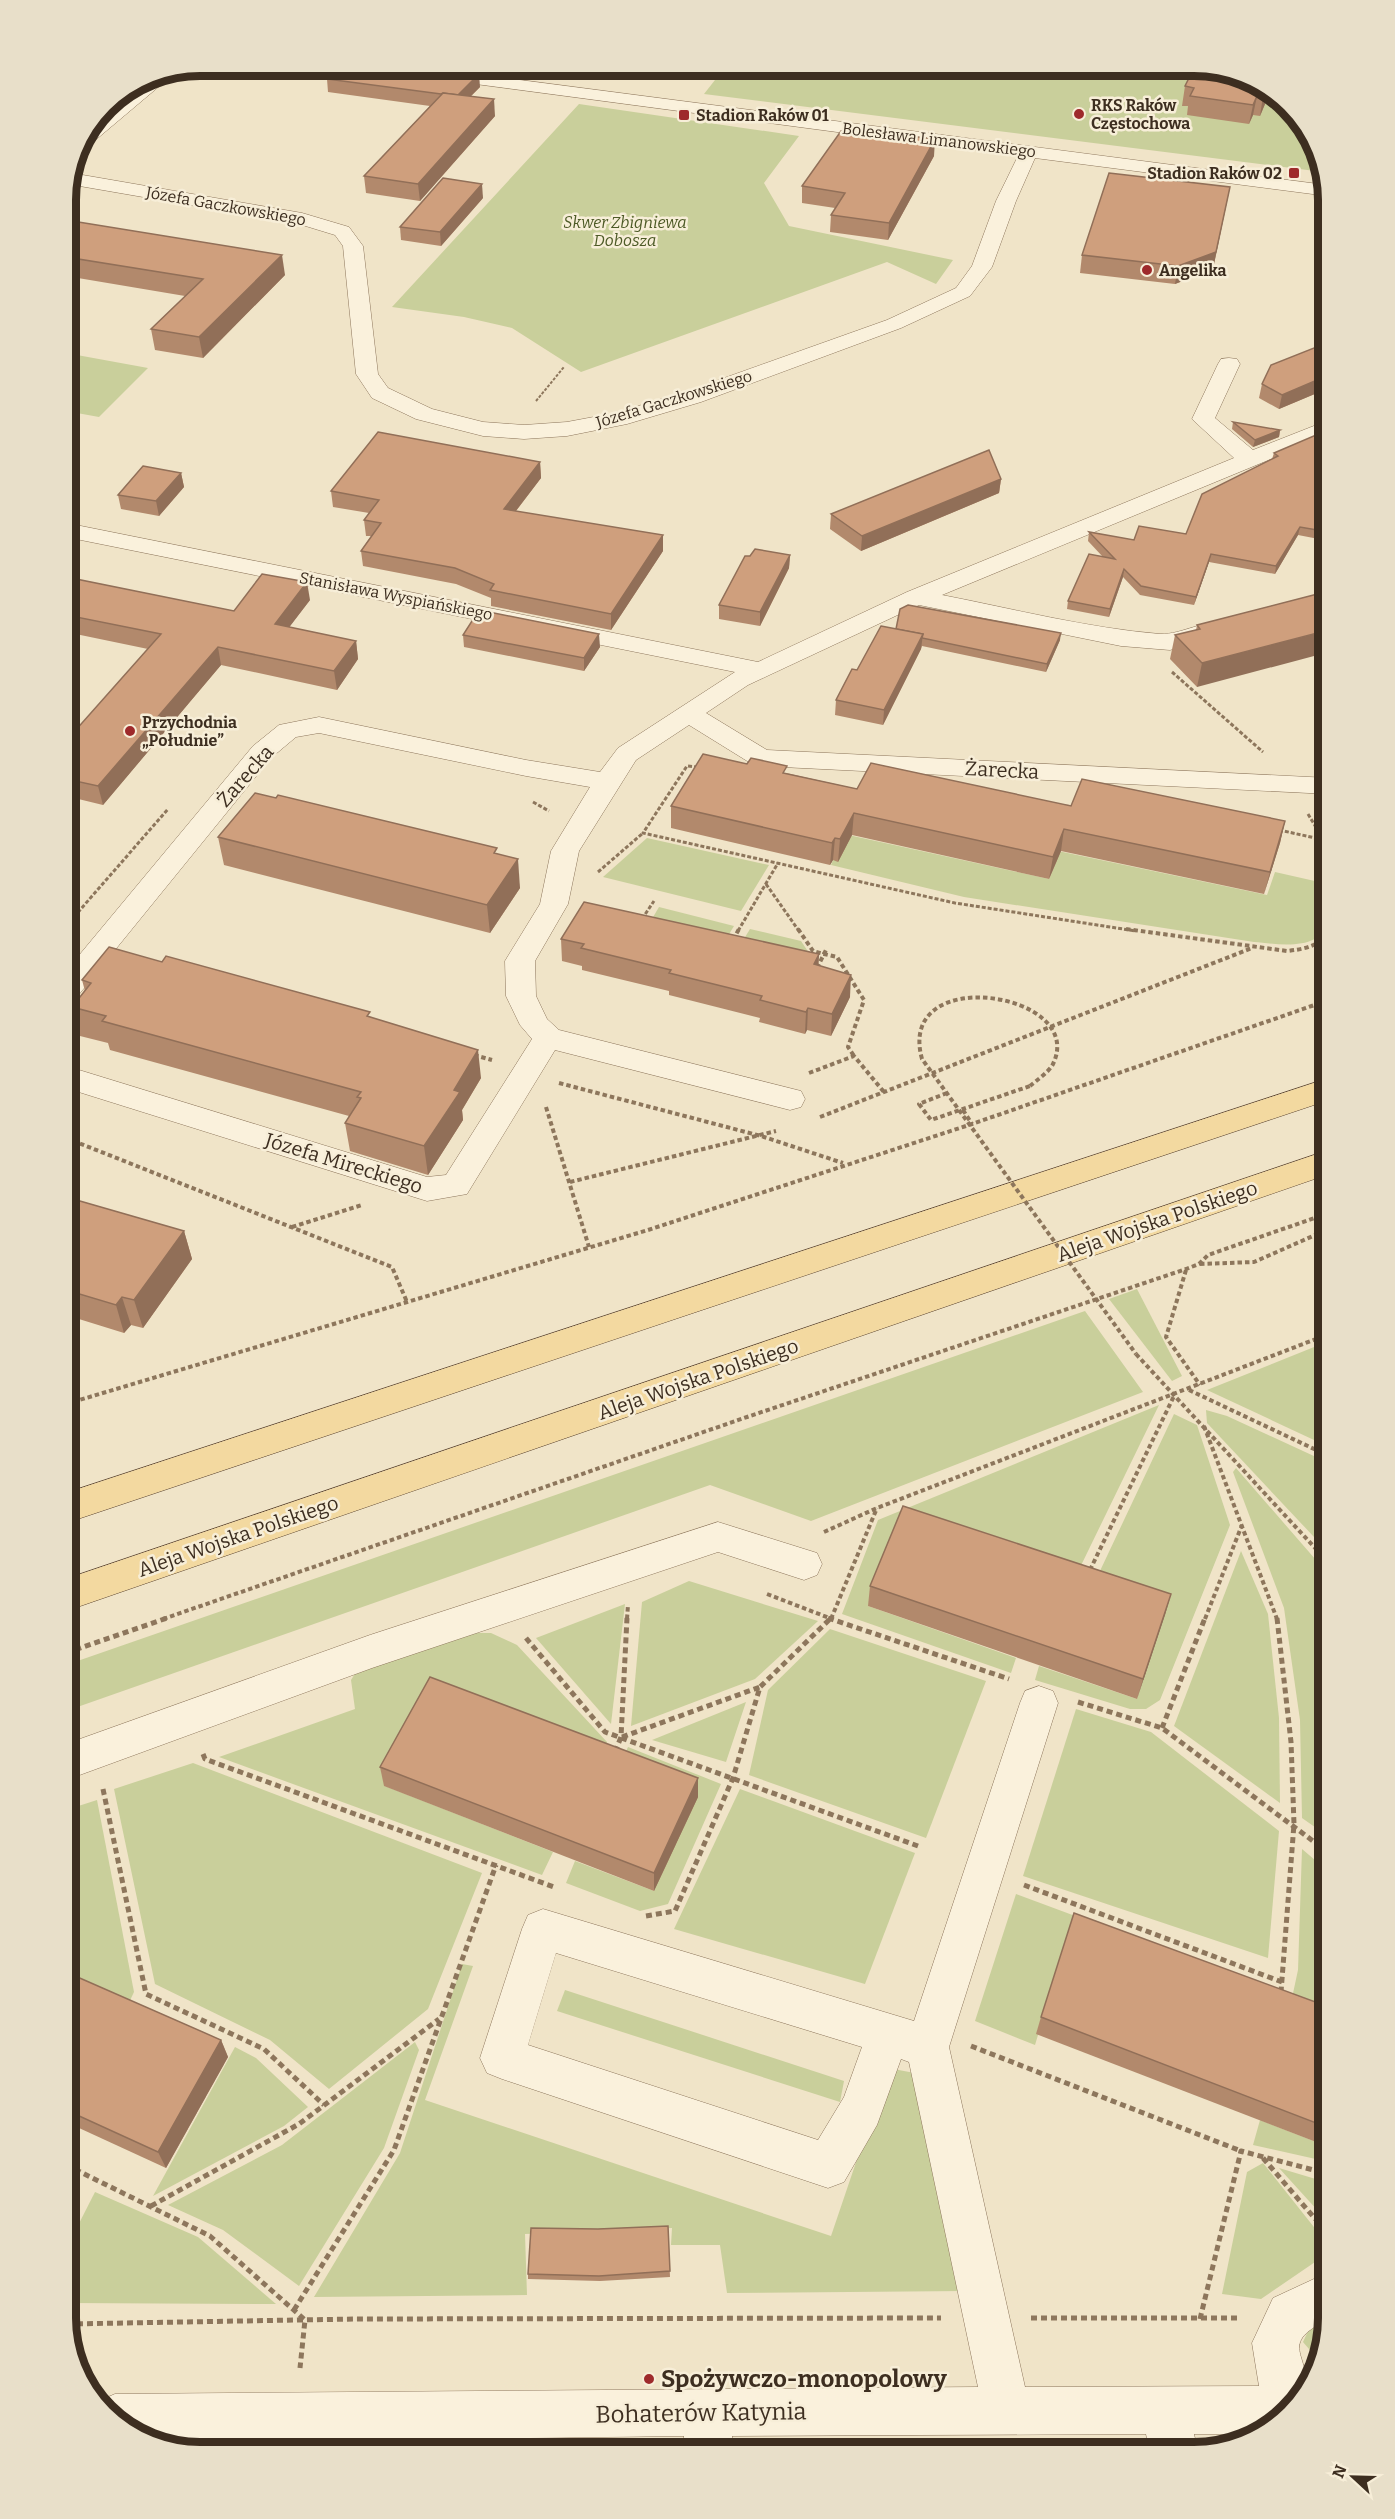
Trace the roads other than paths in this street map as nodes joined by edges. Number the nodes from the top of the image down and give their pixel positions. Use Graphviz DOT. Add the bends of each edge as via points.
graph roads {
  1 [pos="456,77"];
  2 [pos="552,77"];
  3 [pos="541,88"];
  4 [pos="143,91"];
  5 [pos="103,124"];
  6 [pos="1029,152"];
  7 [pos="79,180"];
  8 [pos="1317,190"];
  9 [pos="1229,364"];
  10 [pos="1318,432"];
  11 [pos="1250,460"];
  12 [pos="77,532"];
  13 [pos="916,597"];
  14 [pos="1239,623"];
  15 [pos="762,670"];
  16 [pos="688,712"];
  17 [pos="607,781"];
  18 [pos="1318,785"];
  19 [pos="77,978"];
  20 [pos="548,1037"];
  21 [pos="77,1080"];
  22 [pos="1318,1093"];
  23 [pos="790,1099"];
  24 [pos="1318,1166"];
  25 [pos="76,1505"];
  26 [pos="789,1559"];
  27 [pos="76,1591"];
  28 [pos="1045,1696"];
  29 [pos="80,1757"];
  30 [pos="915,2037"];
  31 [pos="1318,2300"];
  32 [pos="1285,2403"];
  33 [pos="1007,2411"];
  34 [pos="1276,2412"];
  35 [pos="129,2420"];
  36 [pos="1169,2431"];
  37 [pos="709,2432"];
  38 [pos="506,2434"];
  39 [pos="238,2435"];
  1 -- 3 [label="street, Bolesława Limanowskiego"];
  2 -- 3 [label="street"];
  3 -- 6 [label="street, Bolesława Limanowskiego"];
  4 -- 5 [label="street"];
  6 -- 7 [label="street, Józefa Gaczkowskiego" via="982,267 963,292 894,324 693,397 619,419 524,432 483,429 424,414 380,393 367,374 353,246 342,231 302,219"];
  6 -- 8 [label="street, Bolesława Limanowskiego"];
  9 -- 11 [label="street" via="1203,419"];
  10 -- 11 [label="street"];
  11 -- 13 [label="street"];
  12 -- 15 [label="street, Stanisława Wyspiańskiego"];
  13 -- 14 [label="street" via="1121,638 1155,641 1170,642"];
  13 -- 15 [label="street"];
  15 -- 16 [label="street"];
  16 -- 17 [label="street" via="627,754"];
  16 -- 18 [label="street, Żarecka" via="761,758"];
  17 -- 19 [label="street, Żarecka" via="319,725 288,731 262,752"];
  17 -- 20 [label="street" via="565,851 554,904 520,961 521,996 535,1025"];
  20 -- 21 [label="street, Józefa Mireckiego" via="531,1075 456,1186 443,1189 419,1187"];
  20 -- 23 [label="street"];
  22 -- 25 [label="main road"];
  24 -- 27 [label="main road, Aleja Wojska Polskiego"];
  26 -- 29 [label="street" via="718,1537 370,1652"];
  28 -- 30 [label="street"];
  30 -- 30 [label="street" via="543,1929 502,2058 828,2166 861,2109"];
  30 -- 33 [label="street"];
  31 -- 32 [label="street" via="1289,2314 1275,2343"];
  33 -- 36 [label="street, Bohaterów Katynia"];
  33 -- 37 [label="street, Bohaterów Katynia"];
  34 -- 36 [label="street, Bohaterów Katynia"];
  35 -- 39 [label="street, Bohaterów Katynia"];
  37 -- 38 [label="street, Bohaterów Katynia"];
  38 -- 39 [label="street, Bohaterów Katynia"];
}
